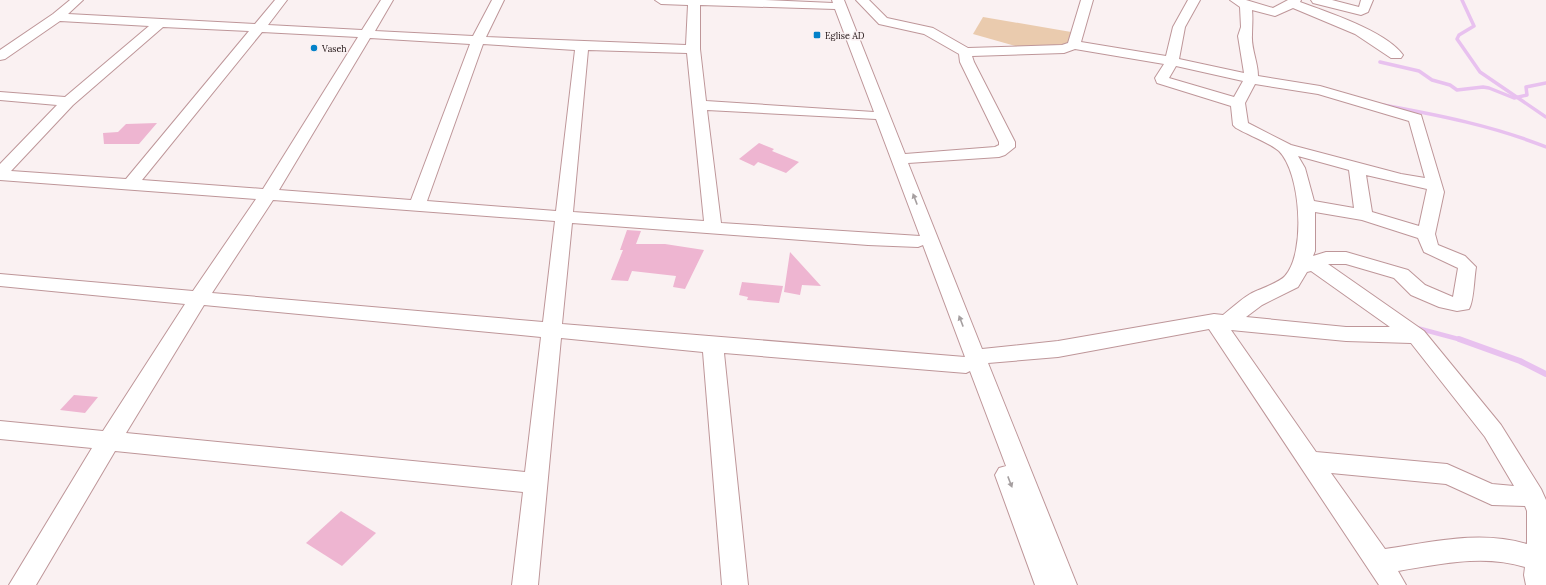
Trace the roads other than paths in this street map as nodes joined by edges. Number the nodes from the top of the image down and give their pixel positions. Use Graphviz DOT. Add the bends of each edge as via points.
graph roads {
  1 [pos="77,0"];
  2 [pos="281,0"];
  3 [pos="387,0"];
  4 [pos="498,0"];
  5 [pos="661,0"];
  6 [pos="862,0"];
  7 [pos="1087,0"];
  8 [pos="1194,0"];
  9 [pos="1316,0"];
  10 [pos="1367,0"];
  11 [pos="701,1"];
  12 [pos="833,2"];
  13 [pos="1241,2"];
  14 [pos="1293,2"];
  15 [pos="57,17"];
  16 [pos="160,23"];
  17 [pos="261,27"];
  18 [pos="367,34"];
  19 [pos="478,40"];
  20 [pos="1074,45"];
  21 [pos="582,46"];
  22 [pos="693,49"];
  23 [pos="965,52"];
  24 [pos="1396,55"];
  25 [pos="0,56"];
  26 [pos="1172,62"];
  27 [pos="1251,79"];
  28 [pos="0,96"];
  29 [pos="68,102"];
  30 [pos="1238,103"];
  31 [pos="700,105"];
  32 [pos="872,116"];
  33 [pos="1285,148"];
  34 [pos="900,159"];
  35 [pos="1357,167"];
  36 [pos="0,174"];
  37 [pos="130,185"];
  38 [pos="1435,185"];
  39 [pos="267,196"];
  40 [pos="1306,205"];
  41 [pos="417,206"];
  42 [pos="1364,215"];
  43 [pos="564,216"];
  44 [pos="713,228"];
  45 [pos="1426,234"];
  46 [pos="918,241"];
  47 [pos="1307,265"];
  48 [pos="0,280"];
  49 [pos="199,297"];
  50 [pos="1220,322"];
  51 [pos="552,330"];
  52 [pos="1417,336"];
  53 [pos="713,345"];
  54 [pos="970,361"];
  55 [pos="0,430"];
  56 [pos="109,441"];
  57 [pos="1310,460"];
  58 [pos="536,483"];
  59 [pos="1533,496"];
  60 [pos="1537,559"];
  61 [pos="1379,562"];
  62 [pos="22,585"];
  63 [pos="526,585"];
  64 [pos="735,585"];
  65 [pos="1048,585"];
  66 [pos="1064,585"];
  67 [pos="1393,585"];
  68 [pos="1539,585"];
  1 -- 15 [label="street"];
  2 -- 17 [label="street"];
  3 -- 18 [label="street"];
  4 -- 19 [label="street"];
  5 -- 11 [label="street"];
  6 -- 23 [label="street" via="883,21 928,31"];
  7 -- 20 [label="street"];
  8 -- 26 [label="street" via="1179,28"];
  9 -- 10 [label="street" via="1361,11"];
  11 -- 12 [label="street"];
  11 -- 22 [label="street"];
  12 -- 32 [label="street"];
  12 -- 34 [label="street"];
  13 -- 14 [label="street" via="1275,12"];
  13 -- 27 [label="street"];
  14 -- 24 [label="street" via="1360,31"];
  15 -- 16 [label="street"];
  15 -- 25 [label="street"];
  16 -- 17 [label="street"];
  16 -- 29 [label="street"];
  17 -- 18 [label="street"];
  17 -- 37 [label="street"];
  18 -- 19 [label="street"];
  18 -- 39 [label="street"];
  19 -- 21 [label="street"];
  19 -- 41 [label="street"];
  20 -- 23 [label="street" via="1064,50"];
  20 -- 26 [label="street"];
  21 -- 22 [label="street"];
  21 -- 43 [label="street"];
  22 -- 31 [label="street"];
  23 -- 34 [label="street" via="967,62 1007,142 1007,147 999,152"];
  26 -- 27 [label="street"];
  26 -- 30 [label="street" via="1162,80"];
  27 -- 30 [label="street"];
  27 -- 38 [label="street" via="1320,90 1416,118"];
  28 -- 29 [label="street"];
  29 -- 36 [label="street"];
  30 -- 33 [label="street" via="1241,125"];
  31 -- 32 [label="street"];
  31 -- 44 [label="street"];
  32 -- 46 [label="street"];
  33 -- 35 [label="street"];
  33 -- 40 [label="street" via="1297,168"];
  54 -- 34 [label="street, one-way"];
  35 -- 38 [label="street" via="1400,179"];
  35 -- 42 [label="street"];
  36 -- 37 [label="street"];
  37 -- 39 [label="street"];
  38 -- 45 [label="street" via="1435,197"];
  39 -- 41 [label="street"];
  39 -- 49 [label="street"];
  40 -- 42 [label="street"];
  40 -- 47 [label="street"];
  41 -- 43 [label="street"];
  42 -- 45 [label="street"];
  43 -- 44 [label="street"];
  43 -- 51 [label="street"];
  44 -- 46 [label="street"];
  45 -- 47 [label="street" via="1430,248 1460,260 1467,267 1462,304 1456,305 1418,290 1409,278 1368,263 1346,258 1326,258"];
  46 -- 54 [label="street"];
  47 -- 50 [label="street" via="1290,282"];
  47 -- 52 [label="street"];
  48 -- 49 [label="street"];
  49 -- 51 [label="street"];
  49 -- 56 [label="street"];
  50 -- 52 [label="street" via="1346,334"];
  50 -- 54 [label="street"];
  50 -- 57 [label="street"];
  51 -- 53 [label="street"];
  51 -- 58 [label="street"];
  52 -- 59 [label="street" via="1493,431"];
  53 -- 54 [label="street" via="913,362"];
  53 -- 64 [label="street"];
  54 -- 65 [label="street, one-way"];
  54 -- 66 [label="street"];
  55 -- 56 [label="street"];
  56 -- 58 [label="street"];
  56 -- 62 [label="street"];
  57 -- 59 [label="street" via="1447,474 1495,495"];
  57 -- 61 [label="street"];
  58 -- 63 [label="street"];
  59 -- 60 [label="street" via="1539,510 1540,549"];
  60 -- 61 [label="street" via="1511,551 1468,548"];
  60 -- 68 [label="street" via="1536,574"];
  61 -- 67 [label="street"];
}
